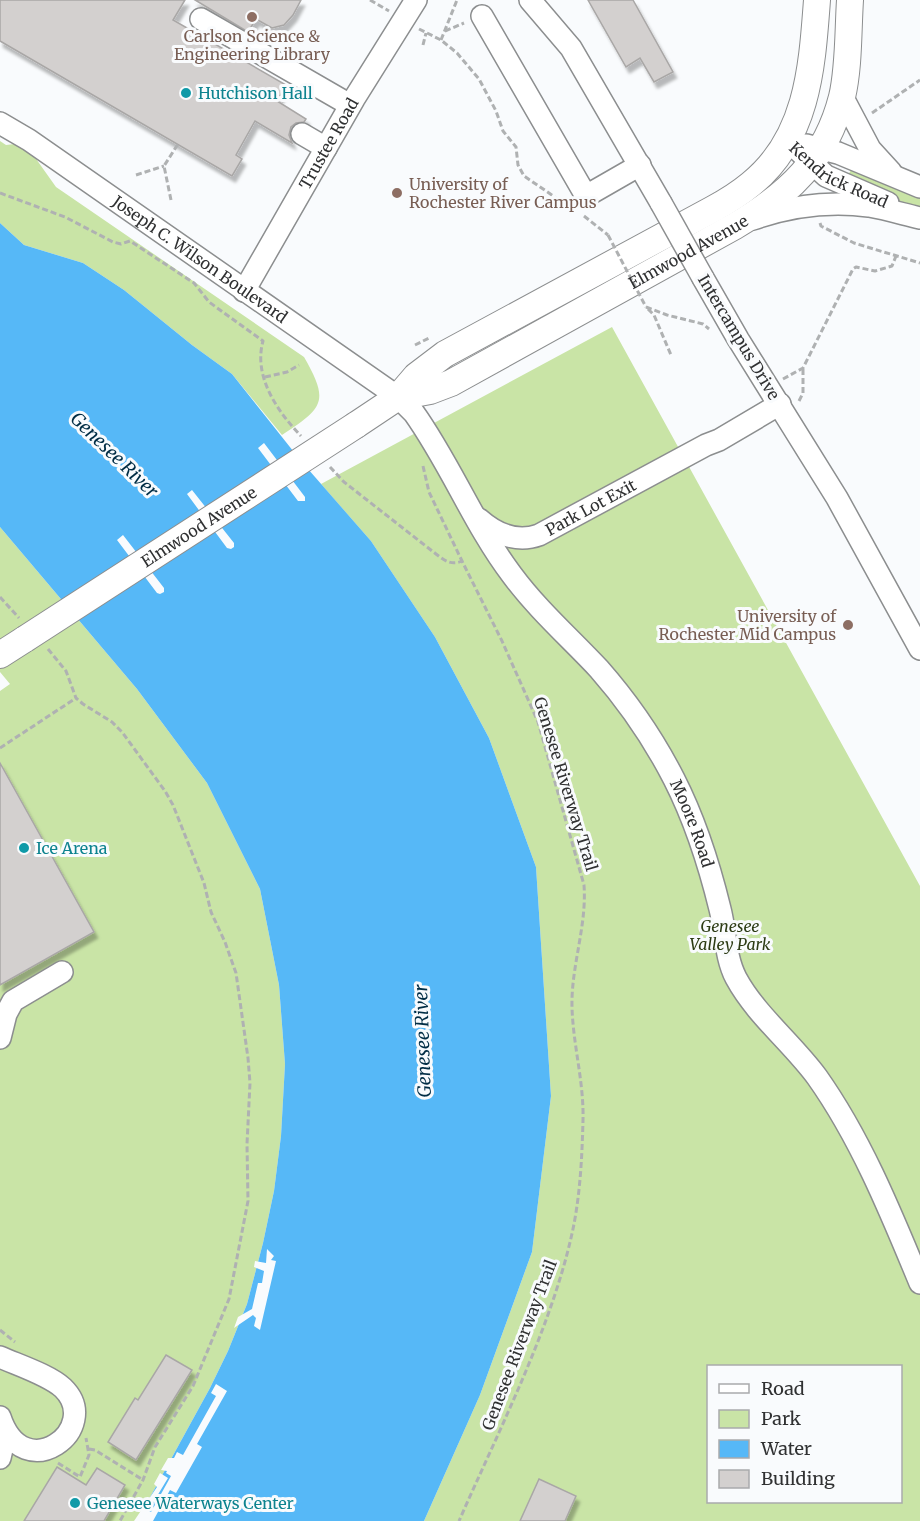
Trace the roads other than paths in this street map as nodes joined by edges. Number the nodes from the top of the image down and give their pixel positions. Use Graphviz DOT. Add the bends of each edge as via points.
graph roads {
  1 [pos="416,0"];
  2 [pos="530,0"];
  3 [pos="817,0"];
  4 [pos="850,0"];
  5 [pos="482,16"];
  6 [pos="201,19"];
  7 [pos="842,96"];
  8 [pos="350,105"];
  9 [pos="0,123"];
  10 [pos="302,134"];
  11 [pos="788,141"];
  12 [pos="326,148"];
  13 [pos="816,156"];
  14 [pos="640,165"];
  15 [pos="895,177"];
  16 [pos="920,187"];
  17 [pos="920,217"];
  18 [pos="735,226"];
  19 [pos="244,291"];
  20 [pos="398,397"];
  21 [pos="787,406"];
  22 [pos="474,515"];
  23 [pos="919,646"];
  24 [pos="0,655"];
  25 [pos="62,972"];
  26 [pos="0,1038"];
  27 [pos="920,1283"];
  28 [pos="0,1357"];
  29 [pos="0,1417"];
  30 [pos="9,1437"];
  31 [pos="0,1458"];
  1 -- 8 [label="street, Trustee Road"];
  2 -- 14 [label="street, Intercampus Drive" via="571,48"];
  3 -- 11 [label="main road, Elmwood Avenue" via="808,86"];
  4 -- 7 [label="main road, Elmwood Avenue"];
  5 -- 14 [label="street" via="586,196"];
  6 -- 8 [label="street"];
  7 -- 13 [label="main road, Elmwood Avenue"];
  7 -- 15 [label="street" via="870,149"];
  8 -- 12 [label="street, Trustee Road"];
  9 -- 19 [label="street, Joseph C. Wilson Boulevard"];
  10 -- 12 [label="street"];
  11 -- 13 [label="street, Kendrick Road"];
  11 -- 20 [label="main road, Elmwood Avenue" via="762,174 739,194 445,354 416,376"];
  12 -- 19 [label="street, Trustee Road"];
  13 -- 15 [label="street, Kendrick Road" via="838,153"];
  13 -- 17 [label="street, Kendrick Road" via="826,176"];
  13 -- 18 [label="main road, Elmwood Avenue" via="785,193"];
  14 -- 21 [label="street, Intercampus Drive, bridge" via="703,278"];
  15 -- 16 [label="street, Kendrick Road"];
  17 -- 18 [label="street" via="869,206 818,204 783,210"];
  18 -- 20 [label="main road, Elmwood Avenue" via="451,383"];
  19 -- 20 [label="street, Joseph C. Wilson Boulevard"];
  20 -- 22 [label="street, Moore Road" via="420,421"];
  20 -- 24 [label="main road, Elmwood Avenue, bridge"];
  21 -- 22 [label="street, Park Lot Exit" via="531,538 503,535"];
  21 -- 23 [label="street, Intercampus Drive"];
  22 -- 27 [label="street, Moore Road" via="513,577 616,690 661,756 686,804 705,854 735,975 747,995 805,1061 841,1115"];
  25 -- 26 [label="street" via="13,1001"];
  28 -- 30 [label="street" via="58,1384 67,1392 74,1410 71,1428 55,1446 31,1450"];
  29 -- 30 [label="street"];
  30 -- 31 [label="street"];
}
